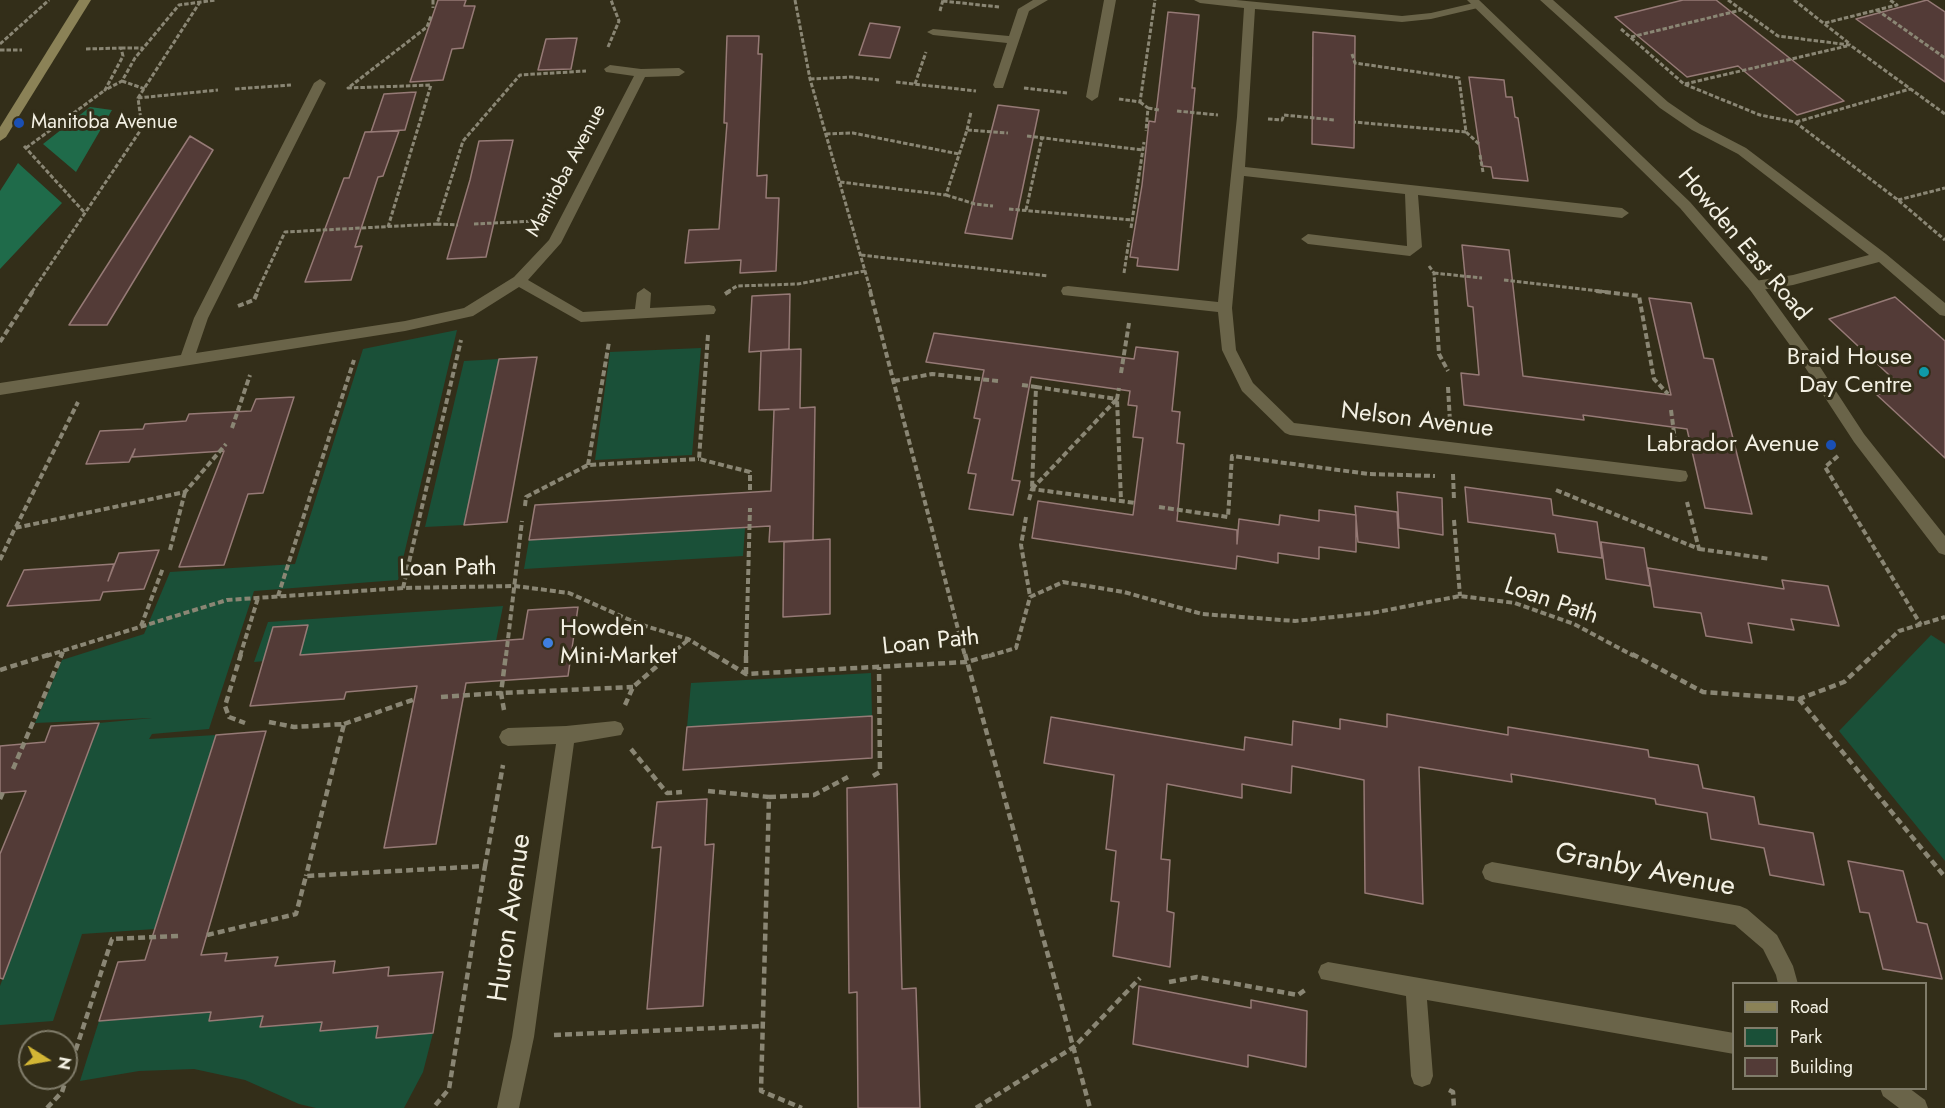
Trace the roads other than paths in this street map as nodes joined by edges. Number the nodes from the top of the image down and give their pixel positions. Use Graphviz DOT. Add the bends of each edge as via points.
graph roads {
  1 [pos="85,0"];
  2 [pos="1042,0"];
  3 [pos="1110,0"];
  4 [pos="1200,0"];
  5 [pos="1546,0"];
  6 [pos="1475,2"];
  7 [pos="1250,5"];
  8 [pos="933,32"];
  9 [pos="1012,40"];
  10 [pos="605,70"];
  11 [pos="679,72"];
  12 [pos="641,73"];
  13 [pos="320,83"];
  14 [pos="999,85"];
  15 [pos="1092,97"];
  16 [pos="3,132"];
  17 [pos="1238,171"];
  18 [pos="1411,189"];
  19 [pos="1622,213"];
  20 [pos="1308,239"];
  21 [pos="1881,257"];
  22 [pos="519,281"];
  23 [pos="1755,286"];
  24 [pos="1068,291"];
  25 [pos="644,293"];
  26 [pos="1225,308"];
  27 [pos="709,310"];
  28 [pos="1945,311"];
  29 [pos="642,314"];
  30 [pos="186,361"];
  31 [pos="0,389"];
  32 [pos="1680,476"];
  33 [pos="1945,548"];
  34 [pos="615,729"];
  35 [pos="566,735"];
  36 [pos="508,737"];
  37 [pos="1492,872"];
  38 [pos="1328,972"];
  39 [pos="1788,982"];
  40 [pos="1416,988"];
  41 [pos="1732,1044"];
  42 [pos="1422,1076"];
  43 [pos="1892,1090"];
  44 [pos="508,1108"];
  45 [pos="1917,1108"];
  1 -- 16 [label="main road"];
  2 -- 9 [label="street" via="1024,9"];
  3 -- 15 [label="street"];
  4 -- 7 [label="street"];
  5 -- 21 [label="street" via="1664,105 1742,151"];
  6 -- 7 [label="street" via="1431,16 1402,19"];
  6 -- 23 [label="street, Howden East Road" via="1685,205"];
  7 -- 17 [label="street, Nelson Avenue"];
  8 -- 9 [label="street"];
  9 -- 14 [label="street"];
  10 -- 12 [label="street"];
  11 -- 12 [label="street"];
  12 -- 22 [label="street, Manitoba Avenue" via="554,243"];
  13 -- 30 [label="street" via="201,318"];
  17 -- 18 [label="street"];
  17 -- 26 [label="street, Nelson Avenue"];
  18 -- 19 [label="street"];
  18 -- 20 [label="street" via="1415,247 1410,251"];
  21 -- 23 [label="street"];
  21 -- 28 [label="street"];
  22 -- 29 [label="street" via="581,317"];
  22 -- 30 [label="street, Manitoba Avenue" via="468,312 405,326"];
  23 -- 33 [label="street, Howden East Road" via="1859,438"];
  24 -- 26 [label="street"];
  25 -- 29 [label="street"];
  26 -- 32 [label="street, Nelson Avenue" via="1229,350 1247,387 1290,429"];
  27 -- 29 [label="street"];
  30 -- 31 [label="street, Manitoba Avenue"];
  34 -- 35 [label="street"];
  35 -- 36 [label="street"];
  35 -- 44 [label="street, Huron Avenue" via="523,1036"];
  37 -- 39 [label="street, Granby Avenue" via="1740,916 1770,942"];
  38 -- 40 [label="street"];
  40 -- 41 [label="street"];
  40 -- 42 [label="street"];
  43 -- 45 [label="street"];
}
